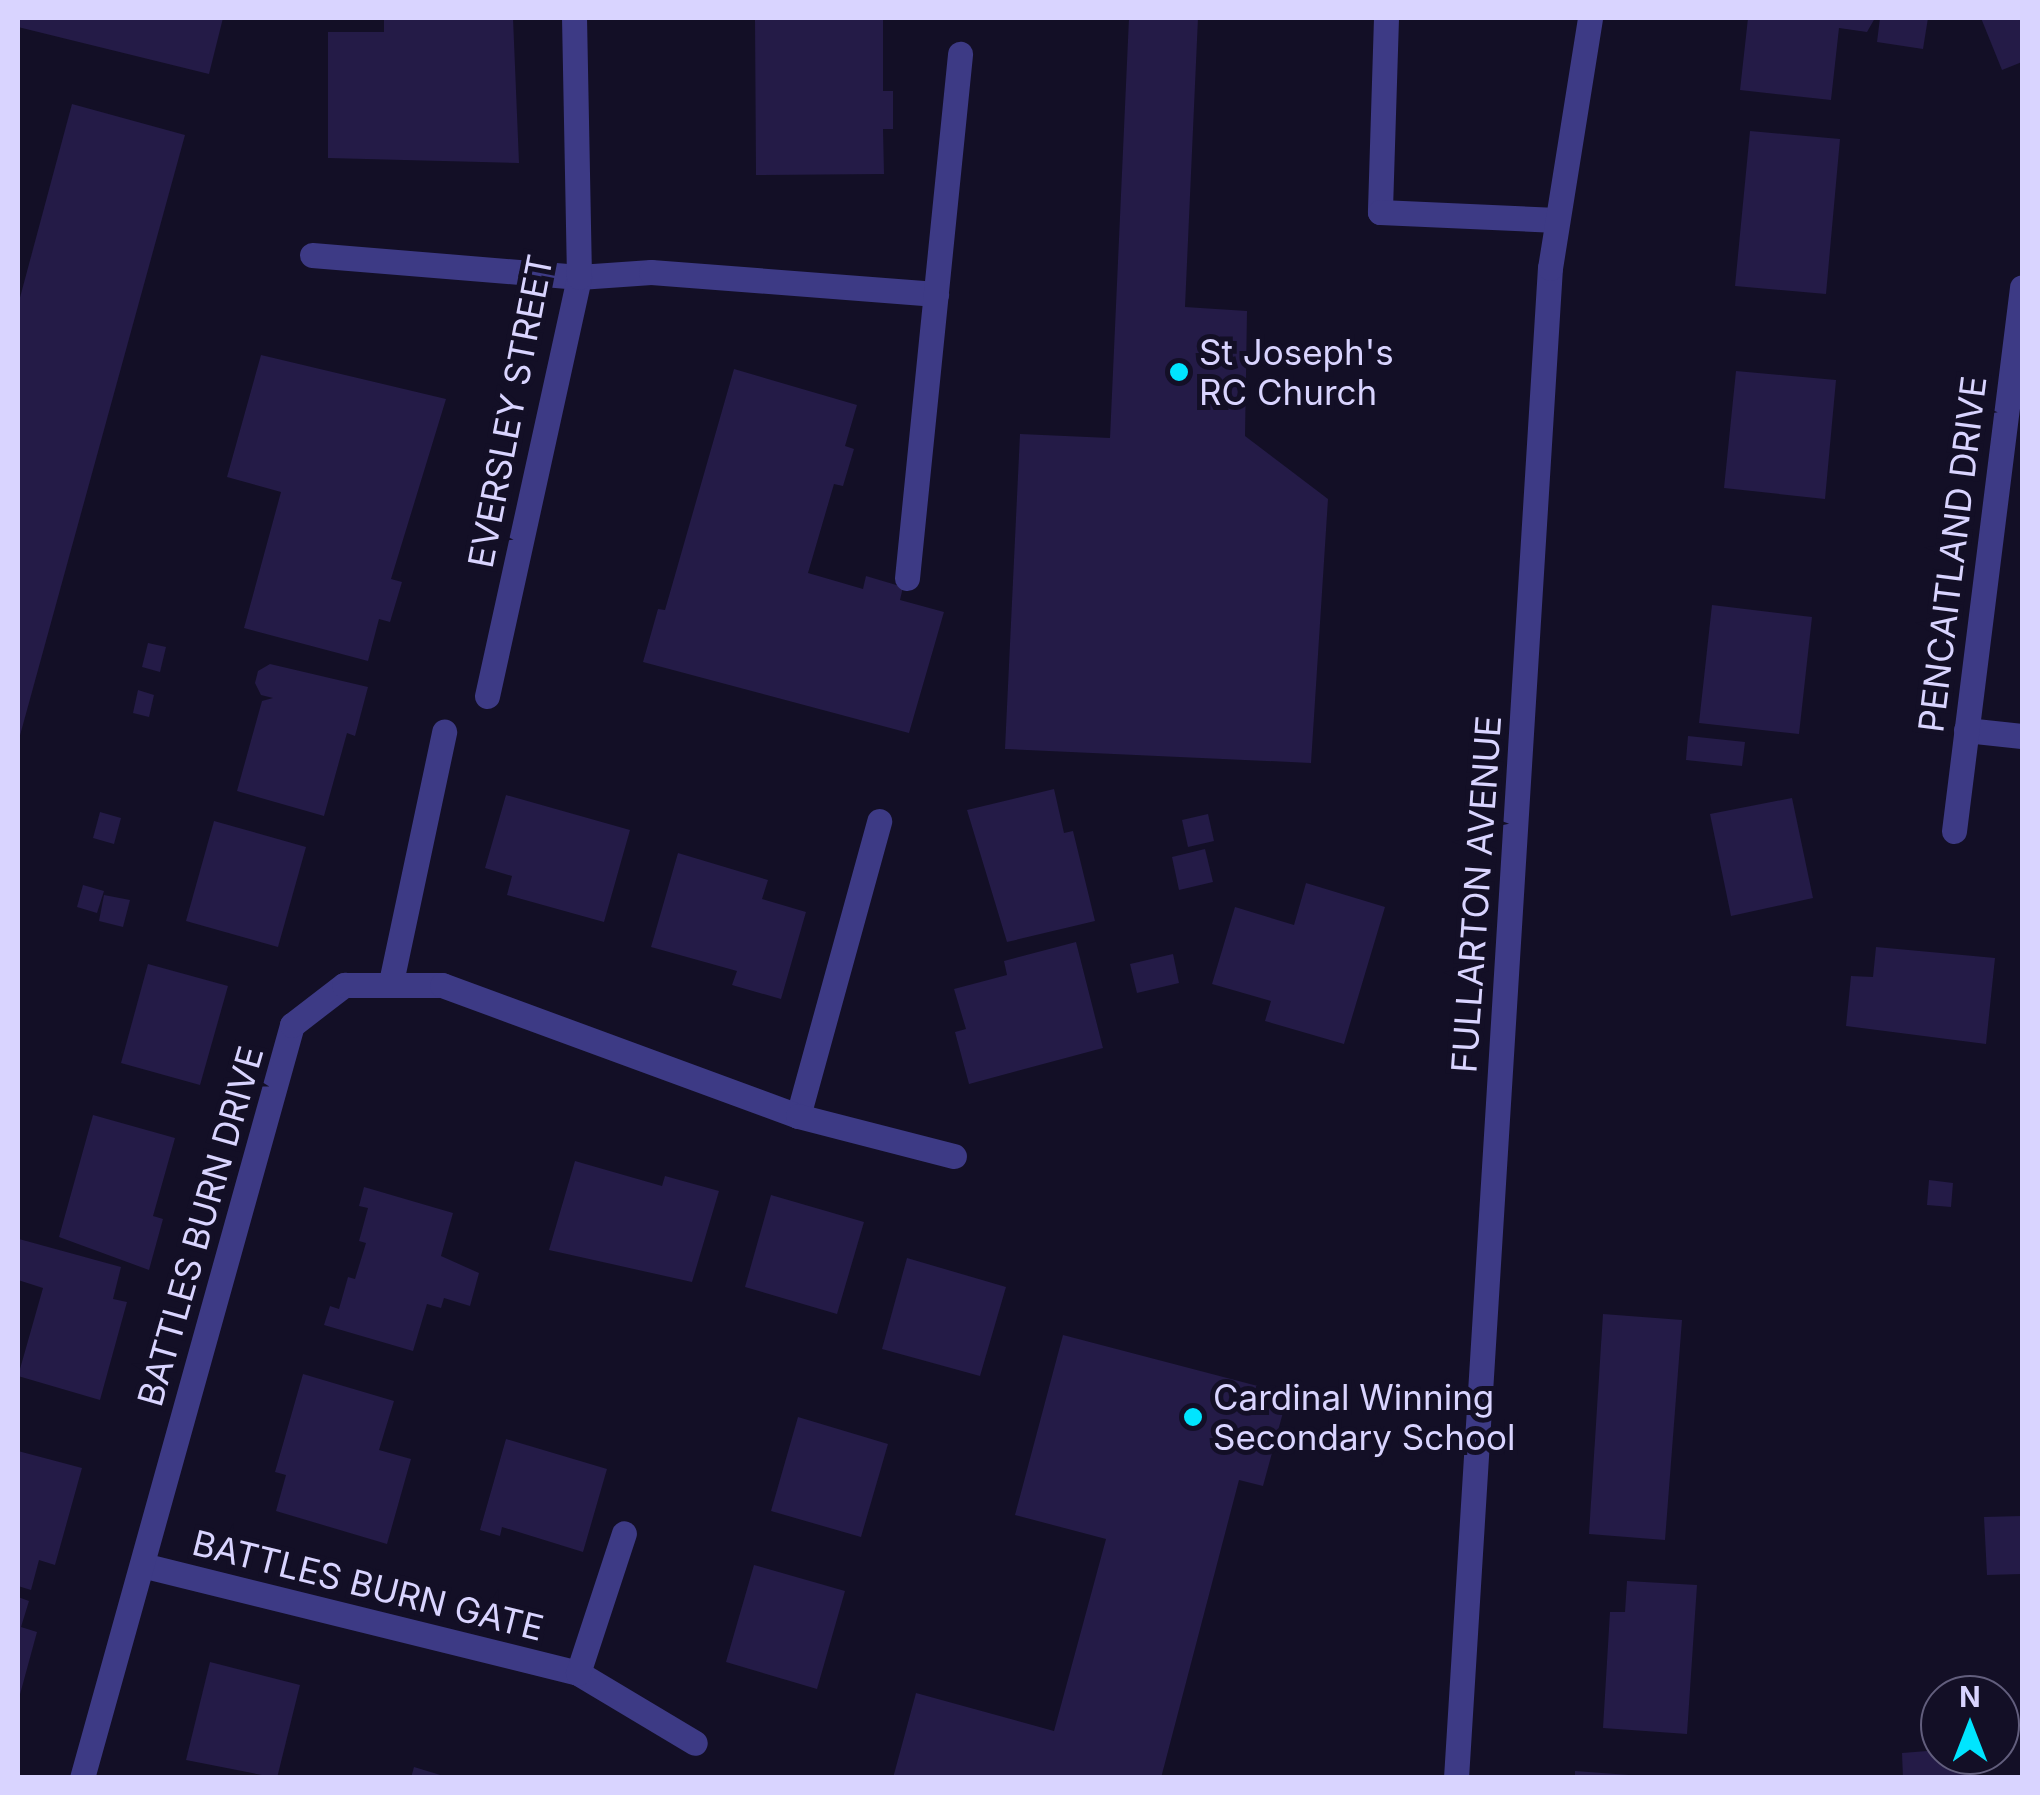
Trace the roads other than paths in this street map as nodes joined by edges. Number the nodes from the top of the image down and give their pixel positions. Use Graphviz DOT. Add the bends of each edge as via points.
graph roads {
  1 [pos="574,18"];
  2 [pos="1386,18"];
  3 [pos="1590,18"];
  4 [pos="960,54"];
  5 [pos="1558,220"];
  6 [pos="312,255"];
  7 [pos="580,277"];
  8 [pos="2022,286"];
  9 [pos="936,294"];
  10 [pos="908,578"];
  11 [pos="487,696"];
  12 [pos="1966,730"];
  13 [pos="444,732"];
  14 [pos="2022,736"];
  15 [pos="879,822"];
  16 [pos="1954,831"];
  17 [pos="391,982"];
  18 [pos="798,1116"];
  19 [pos="954,1156"];
  20 [pos="624,1533"];
  21 [pos="142,1564"];
  22 [pos="578,1672"];
  23 [pos="695,1744"];
  24 [pos="82,1778"];
  25 [pos="1456,1778"];
  1 -- 7 [label="street, EVERSLEY STREET"];
  2 -- 5 [label="street" via="1380,212"];
  3 -- 5 [label="street, FULLARTON AVENUE"];
  4 -- 9 [label="street"];
  5 -- 25 [label="street, FULLARTON AVENUE"];
  6 -- 7 [label="street"];
  7 -- 9 [label="street" via="650,272"];
  7 -- 11 [label="street, EVERSLEY STREET"];
  8 -- 12 [label="street, PENCAITLAND DRIVE"];
  9 -- 10 [label="street"];
  12 -- 14 [label="street"];
  12 -- 16 [label="street, PENCAITLAND DRIVE"];
  13 -- 17 [label="street"];
  15 -- 18 [label="street"];
  17 -- 18 [label="street, BATTLES BURN DRIVE" via="442,985"];
  17 -- 21 [label="street, BATTLES BURN DRIVE" via="344,985 292,1025"];
  18 -- 19 [label="street, BATTLES BURN DRIVE"];
  20 -- 22 [label="street, BATTLES BURN GATE"];
  21 -- 22 [label="street, BATTLES BURN GATE"];
  21 -- 24 [label="street, BATTLES BURN DRIVE"];
  22 -- 23 [label="street, BATTLES BURN GATE"];
}
